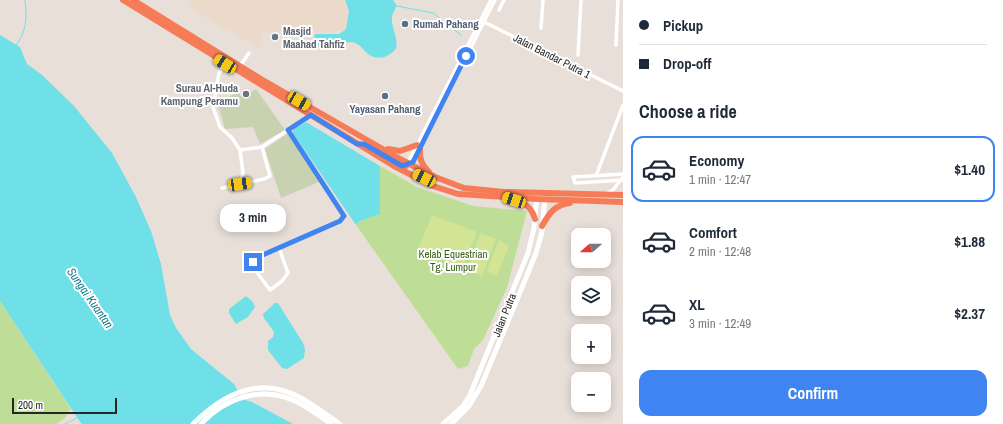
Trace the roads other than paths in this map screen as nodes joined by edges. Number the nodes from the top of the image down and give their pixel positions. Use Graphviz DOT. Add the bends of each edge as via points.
graph roads {
  1 [pos="124,0"];
  2 [pos="133,0"];
  3 [pos="491,0"];
  4 [pos="495,0"];
  5 [pos="504,0"];
  6 [pos="543,0"];
  7 [pos="581,0"];
  8 [pos="618,0"];
  9 [pos="499,10"];
  10 [pos="482,21"];
  11 [pos="541,28"];
  12 [pos="616,45"];
  13 [pos="249,53"];
  14 [pos="578,55"];
  15 [pos="225,64"];
  16 [pos="240,66"];
  17 [pos="623,91"];
  18 [pos="623,105"];
  19 [pos="311,115"];
  20 [pos="288,130"];
  21 [pos="357,144"];
  22 [pos="375,145"];
  23 [pos="262,147"];
  24 [pos="418,147"];
  25 [pos="240,150"];
  26 [pos="410,164"];
  27 [pos="623,174"];
  28 [pos="596,176"];
  29 [pos="435,177"];
  30 [pos="622,179"];
  31 [pos="240,184"];
  32 [pos="222,188"];
  33 [pos="465,194"];
  34 [pos="599,194"];
  35 [pos="623,195"];
  36 [pos="537,196"];
  37 [pos="545,196"];
  38 [pos="506,197"];
  39 [pos="588,201"];
  40 [pos="623,202"];
  41 [pos="535,219"];
  42 [pos="542,226"];
  43 [pos="278,248"];
  44 [pos="269,391"];
  45 [pos="193,424"];
  46 [pos="201,424"];
  47 [pos="331,424"];
  48 [pos="340,424"];
  49 [pos="443,424"];
  50 [pos="451,424"];
  1 -- 15 [label="highway"];
  2 -- 16 [label="highway"];
  3 -- 10 [label="street"];
  4 -- 10 [label="street"];
  5 -- 9 [label="street"];
  6 -- 11 [label="street"];
  7 -- 14 [label="street"];
  8 -- 12 [label="street"];
  10 -- 17 [label="street, Jalan Bandar Putra 1"];
  10 -- 24 [label="street"];
  13 -- 16 [label="street"];
  15 -- 19 [label="highway"];
  15 -- 25 [label="street" via="217,77 214,110 220,127"];
  16 -- 22 [label="highway"];
  18 -- 28 [label="street"];
  19 -- 20 [label="street"];
  19 -- 21 [label="highway"];
  20 -- 23 [label="street"];
  20 -- 43 [label="street" via="344,216 340,221"];
  21 -- 26 [label="highway" via="364,144 402,166"];
  21 -- 33 [label="highway" via="433,186"];
  22 -- 24 [label="highway" via="400,151"];
  22 -- 26 [label="highway"];
  23 -- 25 [label="street"];
  23 -- 31 [label="street" via="270,176"];
  24 -- 26 [label="street" via="409,160"];
  24 -- 29 [label="highway" via="422,165"];
  25 -- 31 [label="street" via="243,173"];
  26 -- 29 [label="highway"];
  26 -- 33 [label="highway" via="414,172"];
  27 -- 28 [label="street"];
  28 -- 30 [label="street" via="574,177 575,183"];
  29 -- 36 [label="highway" via="464,188"];
  30 -- 34 [label="street" via="613,190"];
  31 -- 32 [label="street"];
  33 -- 38 [label="highway"];
  34 -- 35 [label="highway"];
  34 -- 37 [label="highway"];
  36 -- 37 [label="highway"];
  36 -- 38 [label="highway"];
  36 -- 41 [label="main road, Jalan Putra"];
  37 -- 39 [label="highway"];
  37 -- 42 [label="main road, Jalan Putra"];
  38 -- 41 [label="highway" via="523,202 532,211"];
  39 -- 40 [label="highway"];
  39 -- 42 [label="highway" via="558,205 550,212"];
  41 -- 49 [label="main road, Jalan Putra" via="528,253 476,383 463,406"];
  42 -- 50 [label="main road, Jalan Putra" via="536,253 481,386 469,406"];
  43 -- 43 [label="street" via="253,262 256,271 270,290 288,273"];
  44 -- 45 [label="main road" via="258,388 235,393 207,410"];
  44 -- 46 [label="main road" via="238,398 219,408"];
  44 -- 47 [label="main road" via="296,401"];
  44 -- 48 [label="main road" via="298,397"];
}
